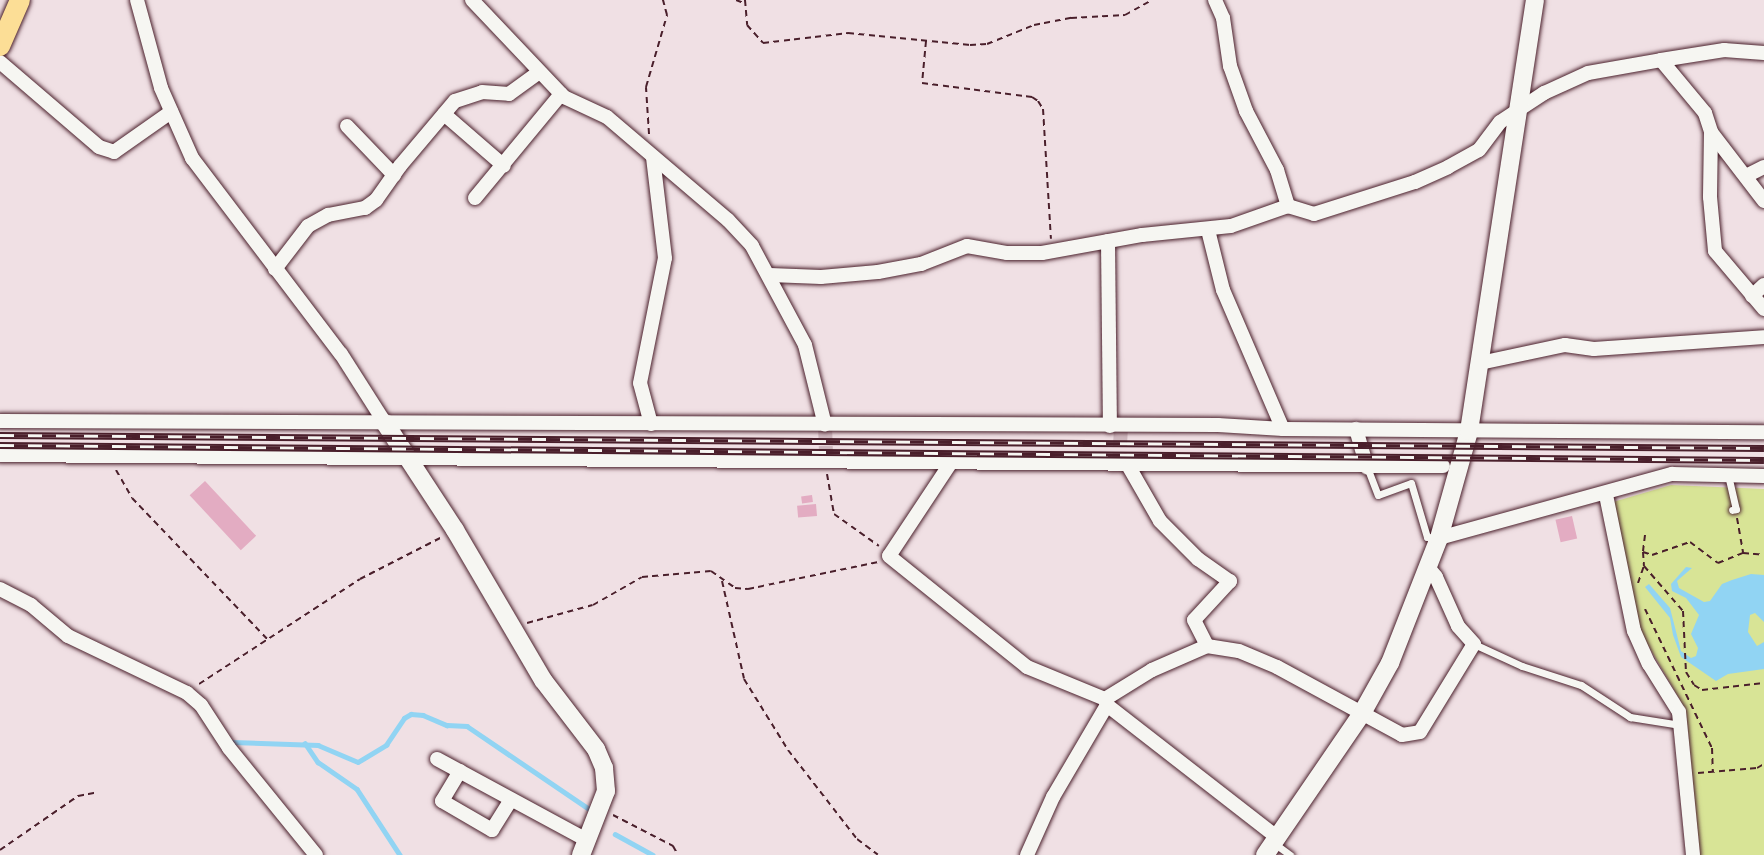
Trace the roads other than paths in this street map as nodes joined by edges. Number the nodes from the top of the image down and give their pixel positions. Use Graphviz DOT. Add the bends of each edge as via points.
graph roads {
  1 [pos="20,0"];
  2 [pos="137,0"];
  3 [pos="472,0"];
  4 [pos="1215,0"];
  5 [pos="1535,0"];
  6 [pos="0,46"];
  7 [pos="1764,53"];
  8 [pos="1661,60"];
  9 [pos="0,62"];
  10 [pos="539,72"];
  11 [pos="561,94"];
  12 [pos="171,112"];
  13 [pos="1517,112"];
  14 [pos="444,114"];
  15 [pos="347,126"];
  16 [pos="1711,132"];
  17 [pos="653,158"];
  18 [pos="504,166"];
  19 [pos="1764,167"];
  20 [pos="394,175"];
  21 [pos="1746,176"];
  22 [pos="475,198"];
  23 [pos="1764,201"];
  24 [pos="1288,206"];
  25 [pos="1208,230"];
  26 [pos="1108,241"];
  27 [pos="275,268"];
  28 [pos="770,274"];
  29 [pos="1764,285"];
  30 [pos="1752,296"];
  31 [pos="1764,309"];
  32 [pos="1764,337"];
  33 [pos="1480,363"];
  34 [pos="0,421"];
  35 [pos="385,423"];
  36 [pos="651,424"];
  37 [pos="825,425"];
  38 [pos="1110,426"];
  39 [pos="1283,429"];
  40 [pos="1356,429"];
  41 [pos="1469,431"];
  42 [pos="1764,432"];
  43 [pos="0,455"];
  44 [pos="407,460"];
  45 [pos="950,464"];
  46 [pos="1443,466"];
  47 [pos="1129,467"];
  48 [pos="1367,467"];
  49 [pos="1728,475"];
  50 [pos="1764,476"];
  51 [pos="1605,495"];
  52 [pos="1734,510"];
  53 [pos="1439,538"];
  54 [pos="1427,566"];
  55 [pos="0,589"];
  56 [pos="1474,644"];
  57 [pos="1207,646"];
  58 [pos="1106,702"];
  59 [pos="1361,715"];
  60 [pos="1680,725"];
  61 [pos="437,759"];
  62 [pos="460,771"];
  63 [pos="511,799"];
  64 [pos="1273,846"];
  65 [pos="584,847"];
  66 [pos="316,855"];
  67 [pos="1027,855"];
  68 [pos="1290,855"];
  69 [pos="1693,855"];
  1 -- 6 [label="main road"];
  2 -- 12 [label="street" via="150,54"];
  3 -- 10 [label="street"];
  4 -- 24 [label="street" via="1223,18 1230,66 1246,111 1277,170"];
  5 -- 13 [label="street"];
  7 -- 8 [label="street" via="1724,50"];
  8 -- 13 [label="street" via="1588,73 1544,93"];
  8 -- 16 [label="street" via="1705,113"];
  9 -- 12 [label="street" via="99,147 114,152"];
  10 -- 11 [label="street"];
  10 -- 14 [label="street" via="508,94 469,94"];
  11 -- 17 [label="street" via="607,117"];
  11 -- 18 [label="street"];
  12 -- 27 [label="street" via="192,158"];
  13 -- 24 [label="street" via="1500,122 1479,150 1415,182 1314,214"];
  13 -- 33 [label="street"];
  14 -- 18 [label="street"];
  14 -- 20 [label="street"];
  15 -- 20 [label="street"];
  16 -- 21 [label="street"];
  16 -- 30 [label="street" via="1710,197 1715,251"];
  17 -- 28 [label="street" via="728,220"];
  17 -- 36 [label="street" via="665,258 640,384"];
  18 -- 22 [label="street"];
  19 -- 21 [label="street"];
  20 -- 27 [label="street" via="365,208 328,215 308,226"];
  21 -- 23 [label="street"];
  24 -- 25 [label="street"];
  25 -- 26 [label="street"];
  25 -- 39 [label="street" via="1223,290"];
  26 -- 28 [label="street" via="1052,251 1007,253 968,246 921,264 879,272 821,277"];
  26 -- 38 [label="street"];
  27 -- 35 [label="street" via="341,354"];
  28 -- 37 [label="street" via="805,345"];
  29 -- 30 [label="street"];
  30 -- 31 [label="street"];
  32 -- 33 [label="street" via="1594,349 1565,345"];
  33 -- 41 [label="street"];
  34 -- 35 [label="street"];
  35 -- 36 [label="street"];
  35 -- 44 [label="street"];
  36 -- 37 [label="street"];
  37 -- 38 [label="street"];
  38 -- 39 [label="street"];
  39 -- 40 [label="street"];
  40 -- 41 [label="street"];
  40 -- 48 [label="street"];
  41 -- 42 [label="street"];
  41 -- 53 [label="street"];
  43 -- 44 [label="street"];
  44 -- 45 [label="street"];
  44 -- 65 [label="street" via="455,530 543,680 596,749 604,768 606,791"];
  45 -- 47 [label="street"];
  45 -- 58 [label="street" via="889,556 1027,667"];
  46 -- 48 [label="street"];
  47 -- 48 [label="street"];
  47 -- 57 [label="street" via="1160,521 1198,560 1230,581 1194,620"];
  48 -- 53 [label="lane" via="1378,495 1411,483 1427,537"];
  49 -- 50 [label="street"];
  49 -- 51 [label="street" via="1672,474"];
  49 -- 52 [label="lane"];
  51 -- 53 [label="street"];
  51 -- 60 [label="street" via="1634,631 1679,712"];
  53 -- 54 [label="street"];
  54 -- 56 [label="street" via="1458,626"];
  54 -- 59 [label="street" via="1390,663"];
  55 -- 66 [label="street" via="31,605 76,641 187,693 201,705 233,754"];
  56 -- 59 [label="street" via="1420,732 1402,735"];
  56 -- 60 [label="lane" via="1522,666 1581,685 1630,717"];
  57 -- 58 [label="street" via="1152,669"];
  57 -- 59 [label="street" via="1239,651 1277,667"];
  58 -- 64 [label="street"];
  58 -- 67 [label="street" via="1053,797"];
  59 -- 64 [label="street"];
  60 -- 69 [label="street"];
  61 -- 62 [label="street"];
  62 -- 63 [label="street"];
  62 -- 63 [label="street" via="442,801 492,830"];
  63 -- 65 [label="street"];
  64 -- 68 [label="lane"];
}
